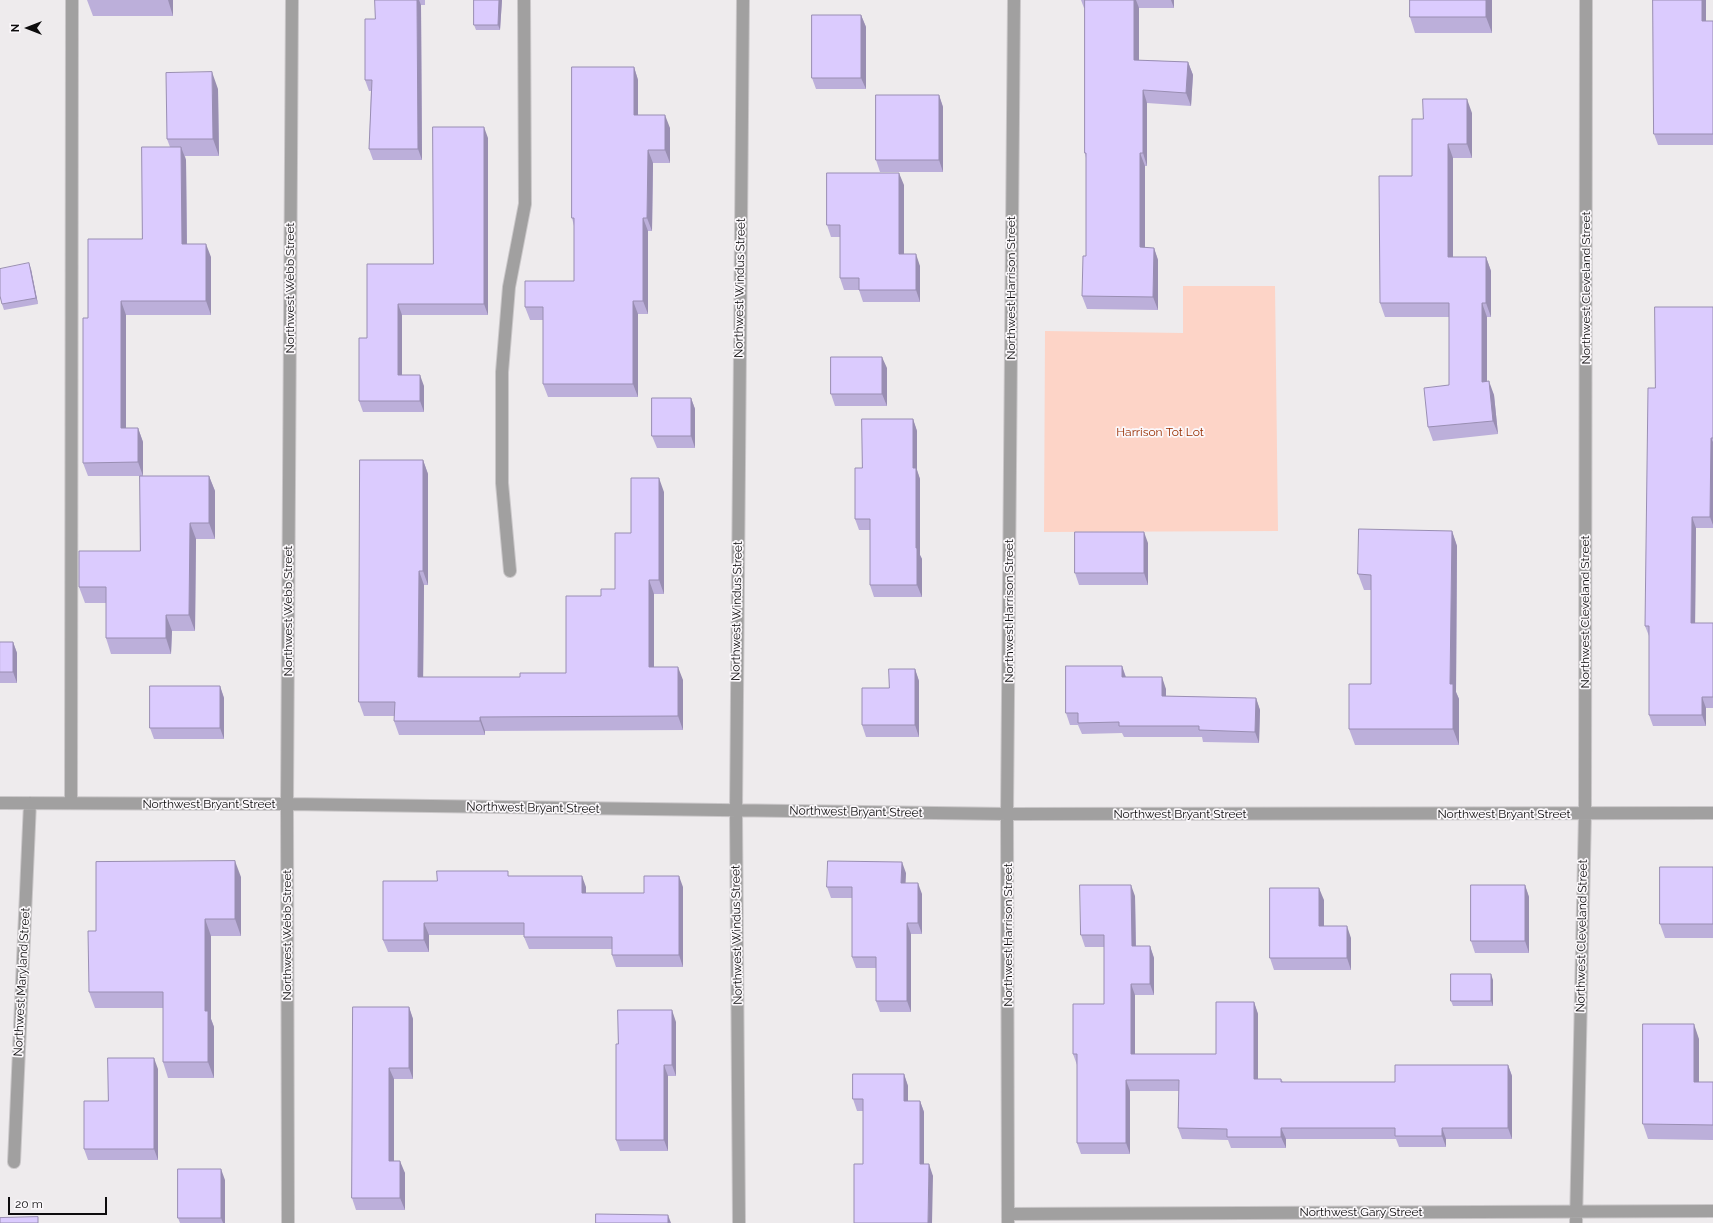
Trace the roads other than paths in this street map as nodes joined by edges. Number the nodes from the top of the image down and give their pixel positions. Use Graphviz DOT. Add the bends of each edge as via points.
graph roads {
  1 [pos="72,0"];
  2 [pos="292,0"];
  3 [pos="524,0"];
  4 [pos="743,0"];
  5 [pos="1014,0"];
  6 [pos="1586,0"];
  7 [pos="510,571"];
  8 [pos="0,803"];
  9 [pos="30,803"];
  10 [pos="71,803"];
  11 [pos="287,804"];
  12 [pos="736,811"];
  13 [pos="1713,813"];
  14 [pos="1007,814"];
  15 [pos="1585,814"];
  16 [pos="14,1162"];
  17 [pos="1576,1211"];
  18 [pos="1713,1211"];
  19 [pos="1008,1219"];
  20 [pos="288,1223"];
  21 [pos="739,1223"];
  22 [pos="1576,1223"];
  1 -- 10 [label="street"];
  2 -- 11 [label="street, Northwest Webb Street"];
  3 -- 7 [label="street" via="525,204 509,287 502,372 502,483"];
  4 -- 12 [label="street, Northwest Windus Street"];
  5 -- 14 [label="street, Northwest Harrison Street"];
  6 -- 15 [label="street, Northwest Cleveland Street"];
  8 -- 9 [label="street, Northwest Bryant Street"];
  9 -- 10 [label="street, Northwest Bryant Street"];
  9 -- 16 [label="street, Northwest Maryland Street"];
  10 -- 11 [label="street, Northwest Bryant Street"];
  11 -- 12 [label="street, Northwest Bryant Street"];
  11 -- 20 [label="street, Northwest Webb Street"];
  12 -- 14 [label="street, Northwest Bryant Street"];
  12 -- 21 [label="street, Northwest Windus Street"];
  13 -- 15 [label="street, Northwest Bryant Street"];
  14 -- 15 [label="street, Northwest Bryant Street"];
  14 -- 19 [label="street, Northwest Harrison Street"];
  15 -- 17 [label="street, Northwest Cleveland Street"];
  17 -- 18 [label="street, Northwest Gary Street"];
  17 -- 19 [label="street, Northwest Gary Street"];
  17 -- 22 [label="street, Northwest Cleveland Street"];
}
